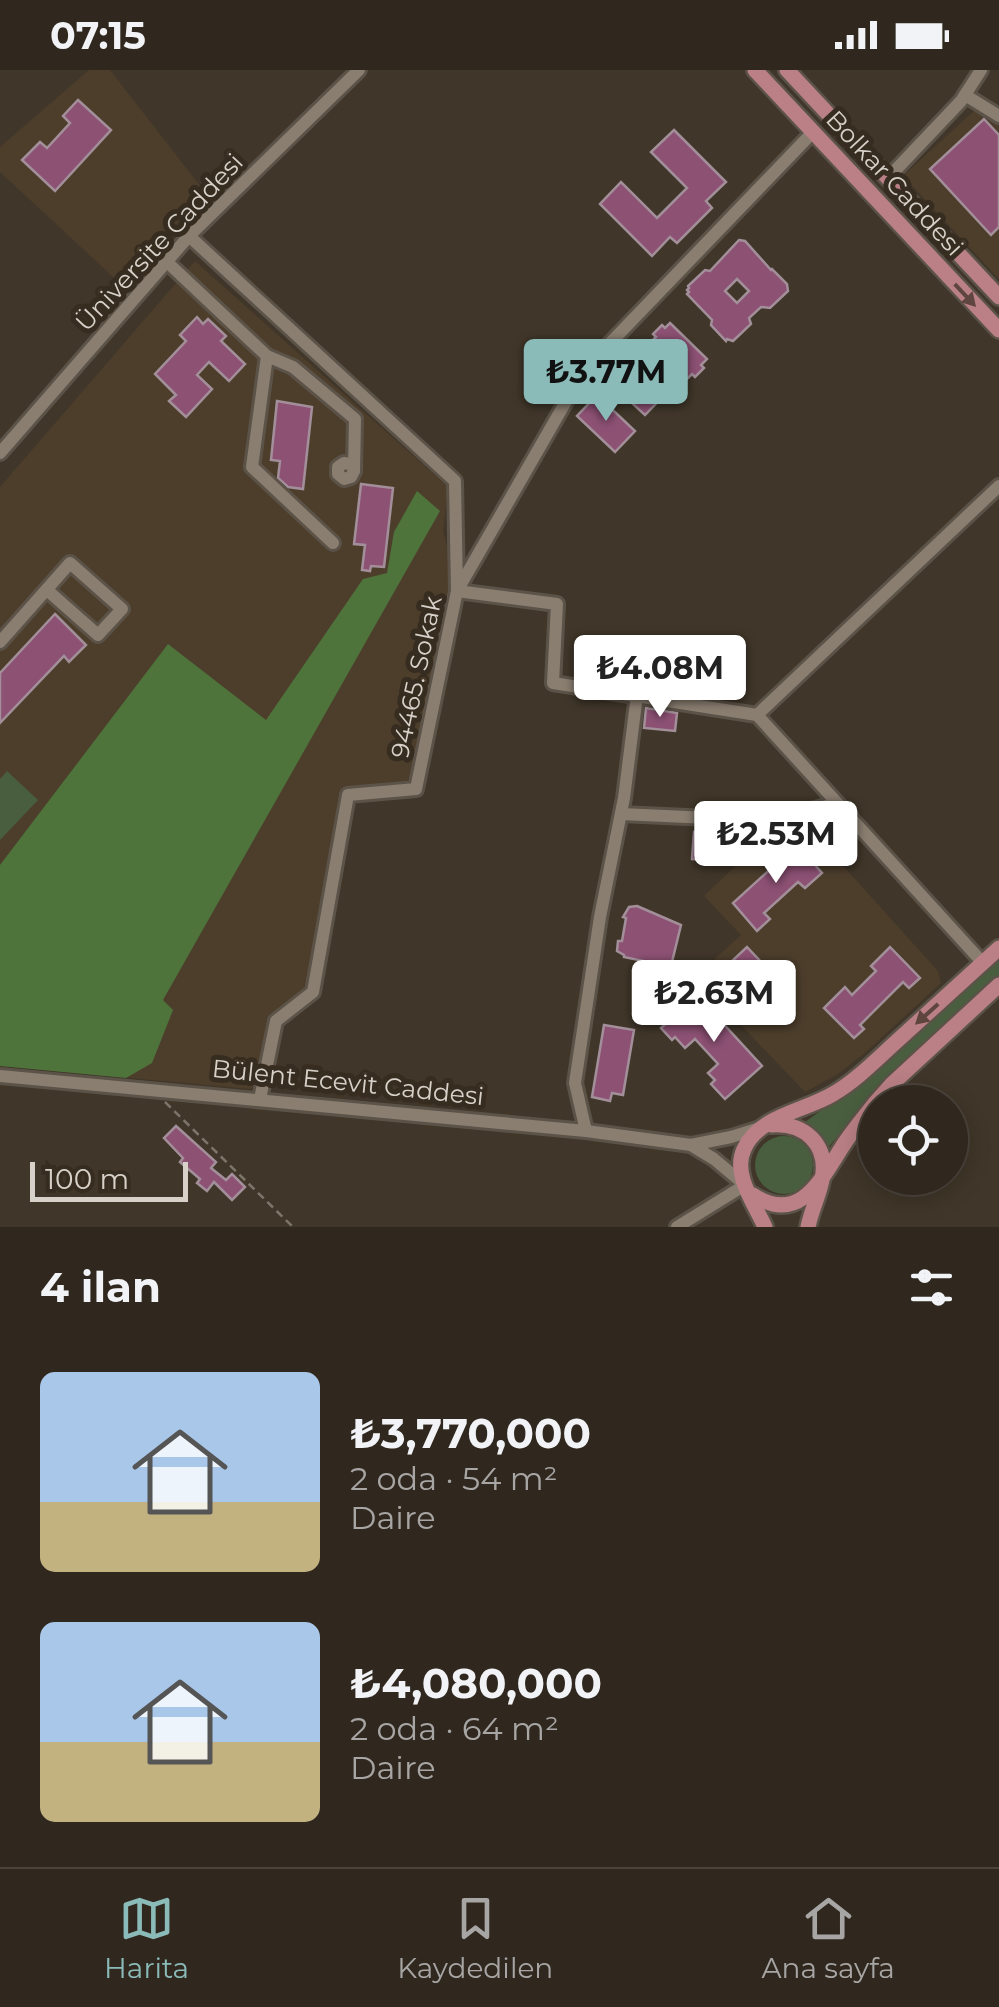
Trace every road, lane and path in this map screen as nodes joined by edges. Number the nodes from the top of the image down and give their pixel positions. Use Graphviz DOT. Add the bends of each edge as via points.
graph roads {
  1 [pos="359,70"];
  2 [pos="756,70"];
  3 [pos="787,70"];
  4 [pos="981,70"];
  5 [pos="965,95"];
  6 [pos="999,116"];
  7 [pos="813,132"];
  8 [pos="888,178"];
  9 [pos="189,236"];
  10 [pos="166,261"];
  11 [pos="999,297"];
  12 [pos="999,330"];
  13 [pos="267,356"];
  14 [pos="0,453"];
  15 [pos="354,470"];
  16 [pos="999,486"];
  17 [pos="333,543"];
  18 [pos="47,590"];
  19 [pos="457,591"];
  20 [pos="0,642"];
  21 [pos="637,695"];
  22 [pos="757,716"];
  23 [pos="837,803"];
  24 [pos="620,814"];
  25 [pos="999,948"];
  26 [pos="983,963"];
  27 [pos="999,985"];
  28 [pos="0,1076"];
  29 [pos="891,1085"];
  30 [pos="156,1089"];
  31 [pos="260,1099"];
  32 [pos="858,1125"];
  33 [pos="762,1127"];
  34 [pos="586,1131"];
  35 [pos="691,1145"];
  36 [pos="822,1179"];
  37 [pos="745,1186"];
  38 [pos="292,1227"];
  39 [pos="676,1227"];
  40 [pos="765,1227"];
  41 [pos="808,1227"];
  1 -- 9 [label="street, Üniversite Caddesi"];
  2 -- 7 [label="main road, Bolkar Caddesi"];
  3 -- 8 [label="main road, Bolkar Caddesi"];
  4 -- 5 [label="street"];
  5 -- 6 [label="street"];
  5 -- 8 [label="street"];
  7 -- 12 [label="main road, Bolkar Caddesi, one-way"];
  7 -- 19 [label="street" via="592,362"];
  8 -- 11 [label="main road, Bolkar Caddesi"];
  9 -- 10 [label="street, Üniversite Caddesi"];
  9 -- 19 [label="street, 94465. Sokak" via="455,481"];
  10 -- 13 [label="street"];
  10 -- 14 [label="street, Üniversite Caddesi"];
  13 -- 15 [label="street" via="293,367 355,419"];
  13 -- 17 [label="street" via="252,467"];
  16 -- 22 [label="street"];
  18 -- 18 [label="street" via="70,563 122,609 98,635"];
  18 -- 20 [label="street"];
  19 -- 21 [label="street" via="557,604 553,683"];
  19 -- 31 [label="street, 94465. Sokak" via="416,789 348,796 314,992 276,1022"];
  21 -- 22 [label="street"];
  21 -- 24 [label="street"];
  22 -- 23 [label="street"];
  23 -- 24 [label="street" via="773,822"];
  23 -- 26 [label="street"];
  24 -- 34 [label="street" via="574,1083"];
  25 -- 26 [label="main road"];
  26 -- 33 [label="main road, one-way" via="848,1084"];
  27 -- 29 [label="main road"];
  28 -- 30 [label="street, Bülent Ecevit Caddesi"];
  30 -- 31 [label="street, Bülent Ecevit Caddesi"];
  30 -- 38 [label="path"];
  31 -- 34 [label="street, Bülent Ecevit Caddesi"];
  32 -- 36 [label="main road"];
  33 -- 35 [label="street, Bülent Ecevit Caddesi"];
  33 -- 36 [label="main road" via="790,1125 814,1139"];
  33 -- 37 [label="main road" via="740,1160"];
  34 -- 35 [label="street, Bülent Ecevit Caddesi"];
  35 -- 37 [label="street, Bülent Ecevit Caddesi"];
  36 -- 37 [label="main road" via="792,1206 766,1204"];
  36 -- 41 [label="main road"];
  37 -- 39 [label="street"];
  37 -- 40 [label="main road"];
}
